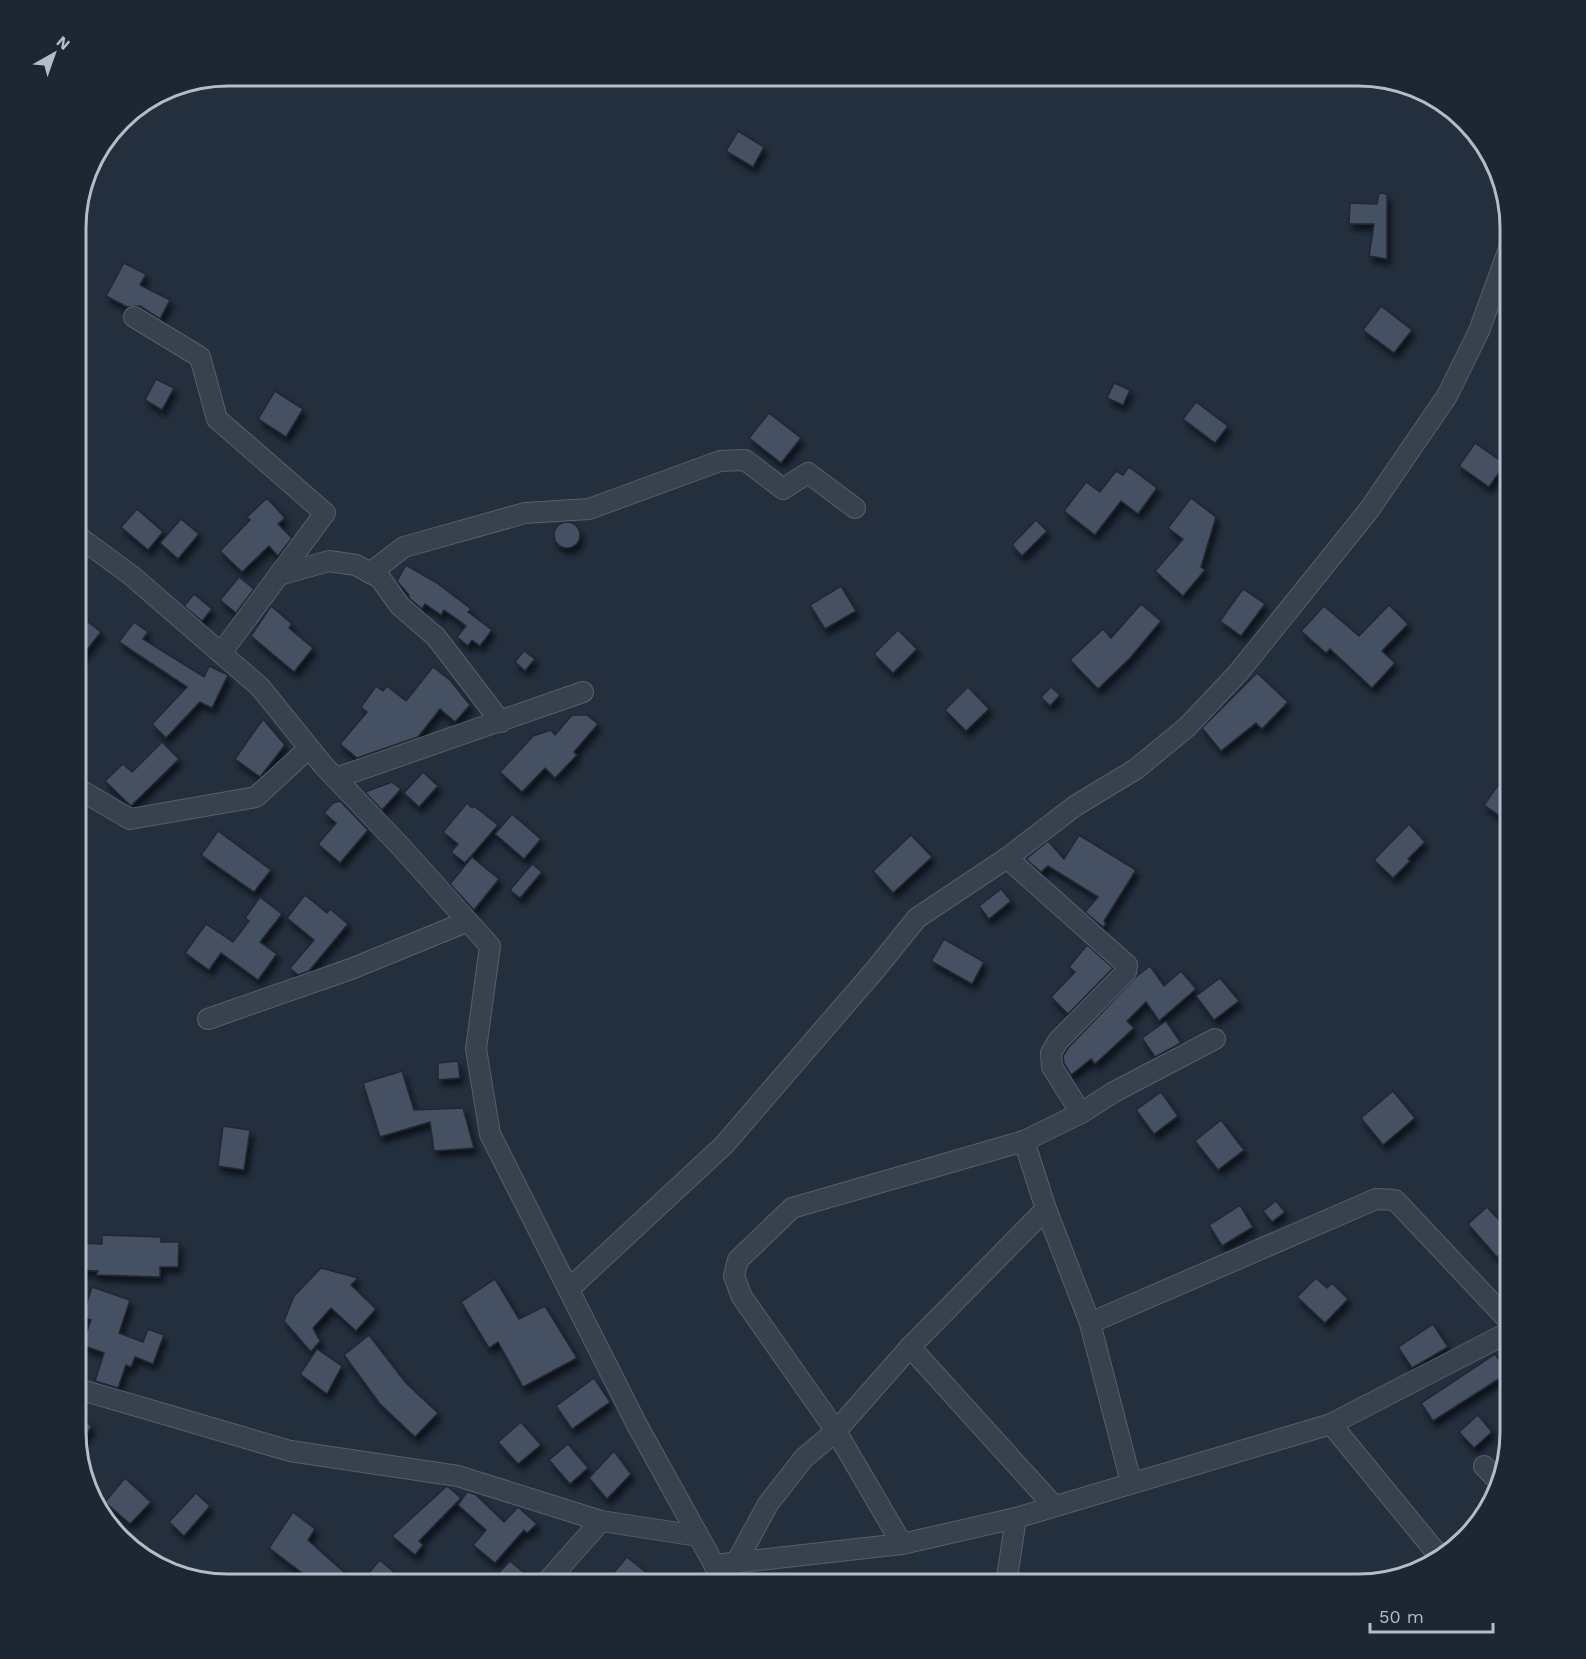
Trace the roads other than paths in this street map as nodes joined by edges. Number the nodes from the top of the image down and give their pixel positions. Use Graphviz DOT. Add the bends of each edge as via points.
graph roads {
  1 [pos="1500,273"];
  2 [pos="134,317"];
  3 [pos="855,508"];
  4 [pos="86,543"];
  5 [pos="370,573"];
  6 [pos="279,575"];
  7 [pos="221,653"];
  8 [pos="583,692"];
  9 [pos="501,722"];
  10 [pos="309,747"];
  11 [pos="336,778"];
  12 [pos="86,793"];
  13 [pos="1007,858"];
  14 [pos="466,922"];
  15 [pos="208,1019"];
  16 [pos="1215,1039"];
  17 [pos="1082,1113"];
  18 [pos="1024,1141"];
  19 [pos="1046,1209"];
  20 [pos="569,1289"];
  21 [pos="1500,1311"];
  22 [pos="1090,1323"];
  23 [pos="1500,1337"];
  24 [pos="910,1347"];
  25 [pos="85,1391"];
  26 [pos="1331,1424"];
  27 [pos="836,1431"];
  28 [pos="1484,1466"];
  29 [pos="1493,1476"];
  30 [pos="1131,1482"];
  31 [pos="1054,1506"];
  32 [pos="1016,1518"];
  33 [pos="601,1521"];
  34 [pos="698,1536"];
  35 [pos="902,1544"];
  36 [pos="1436,1552"];
  37 [pos="736,1563"];
  38 [pos="714,1565"];
  39 [pos="554,1574"];
  40 [pos="719,1574"];
  41 [pos="1008,1574"];
  1 -- 13 [label="street" via="1479,331 1447,396 1369,510 1238,673 1187,727 1136,769 1075,806"];
  2 -- 6 [label="street" via="200,357 216,419 325,513"];
  3 -- 5 [label="street" via="808,473 783,489 745,460 720,461 589,509 525,513 404,547"];
  4 -- 7 [label="street" via="132,576"];
  5 -- 6 [label="street" via="356,565 329,561"];
  5 -- 9 [label="street" via="380,578 400,606 436,637"];
  6 -- 7 [label="street"];
  7 -- 10 [label="street" via="260,687"];
  8 -- 9 [label="street"];
  9 -- 11 [label="street"];
  10 -- 11 [label="street"];
  10 -- 12 [label="street" via="256,797 130,819"];
  11 -- 14 [label="street"];
  13 -- 17 [label="street" via="1127,965 1126,972 1058,1041 1051,1053 1052,1067"];
  13 -- 20 [label="street" via="917,918 724,1145"];
  14 -- 15 [label="street" via="351,969"];
  14 -- 20 [label="street" via="490,946 476,1049 490,1134"];
  16 -- 17 [label="street"];
  17 -- 18 [label="street"];
  18 -- 19 [label="street"];
  18 -- 27 [label="street" via="792,1208 738,1260 734,1276 742,1297"];
  19 -- 22 [label="street"];
  19 -- 24 [label="street"];
  20 -- 34 [label="street"];
  21 -- 22 [label="street" via="1395,1200 1376,1198"];
  22 -- 30 [label="street"];
  23 -- 26 [label="street"];
  24 -- 27 [label="street"];
  24 -- 31 [label="street"];
  25 -- 33 [label="street" via="290,1451 458,1476"];
  26 -- 30 [label="street"];
  26 -- 36 [label="street"];
  27 -- 35 [label="street"];
  27 -- 37 [label="street" via="804,1458 768,1504"];
  28 -- 29 [label="street"];
  30 -- 31 [label="street"];
  31 -- 32 [label="street"];
  32 -- 35 [label="street"];
  32 -- 41 [label="street"];
  33 -- 34 [label="street"];
  33 -- 39 [label="street"];
  34 -- 38 [label="street"];
  35 -- 37 [label="street"];
  37 -- 38 [label="street"];
  38 -- 40 [label="street"];
}
